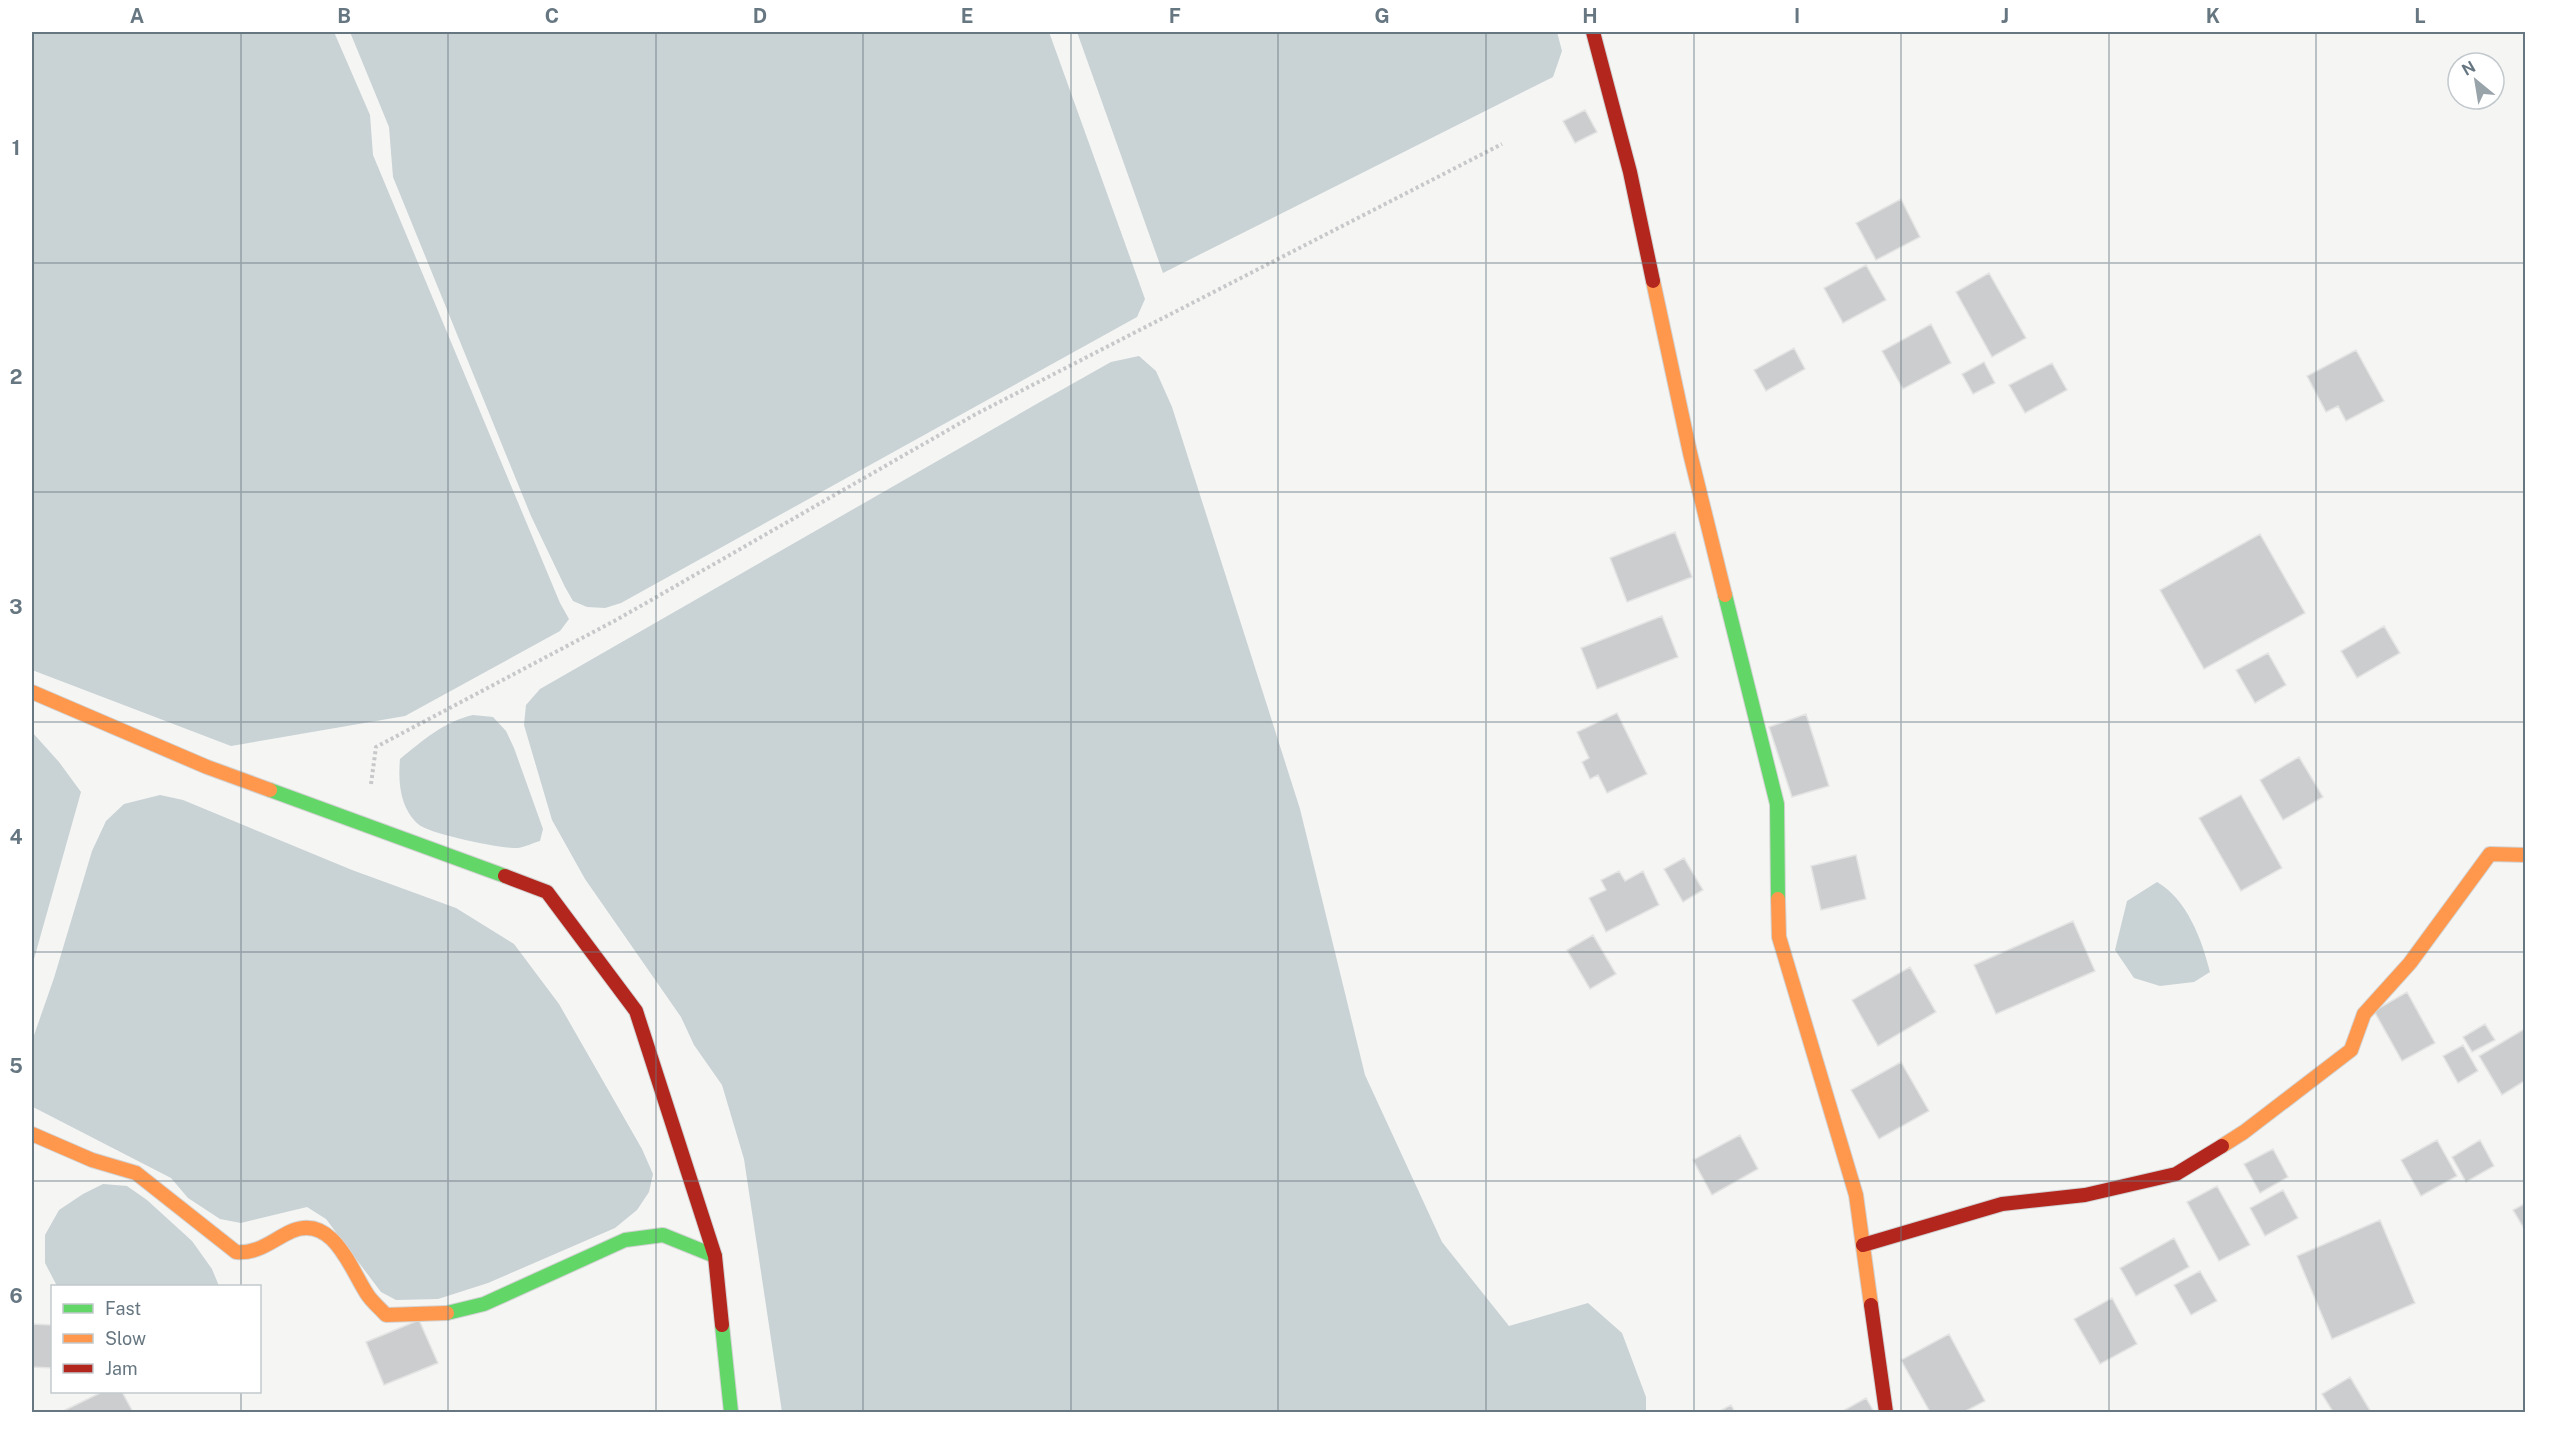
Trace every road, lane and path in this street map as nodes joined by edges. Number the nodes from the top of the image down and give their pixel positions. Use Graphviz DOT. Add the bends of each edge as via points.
graph roads {
  1 [pos="1593,32"];
  2 [pos="1502,144"];
  3 [pos="32,692"];
  4 [pos="366,824"];
  5 [pos="2526,855"];
  6 [pos="32,1134"];
  7 [pos="1863,1245"];
  8 [pos="715,1256"];
  9 [pos="731,1413"];
  10 [pos="1887,1413"];
  1 -- 7 [label="street" via="1630,172 1690,453 1777,804 1779,937 1856,1196"];
  2 -- 4 [label="path" via="976,414 618,619 376,747"];
  3 -- 4 [label="street" via="207,767"];
  4 -- 8 [label="street" via="547,892 636,1011"];
  5 -- 7 [label="street" via="2490,854 2410,963 2364,1014 2351,1050 2244,1132 2176,1174 2085,1195 2002,1204"];
  6 -- 8 [label="street" via="92,1160 136,1173 236,1252 259,1251 300,1228 321,1232 339,1244 368,1297 386,1315 440,1315 484,1304 625,1240 663,1235"];
  7 -- 10 [label="street"];
  8 -- 9 [label="street"];
}
